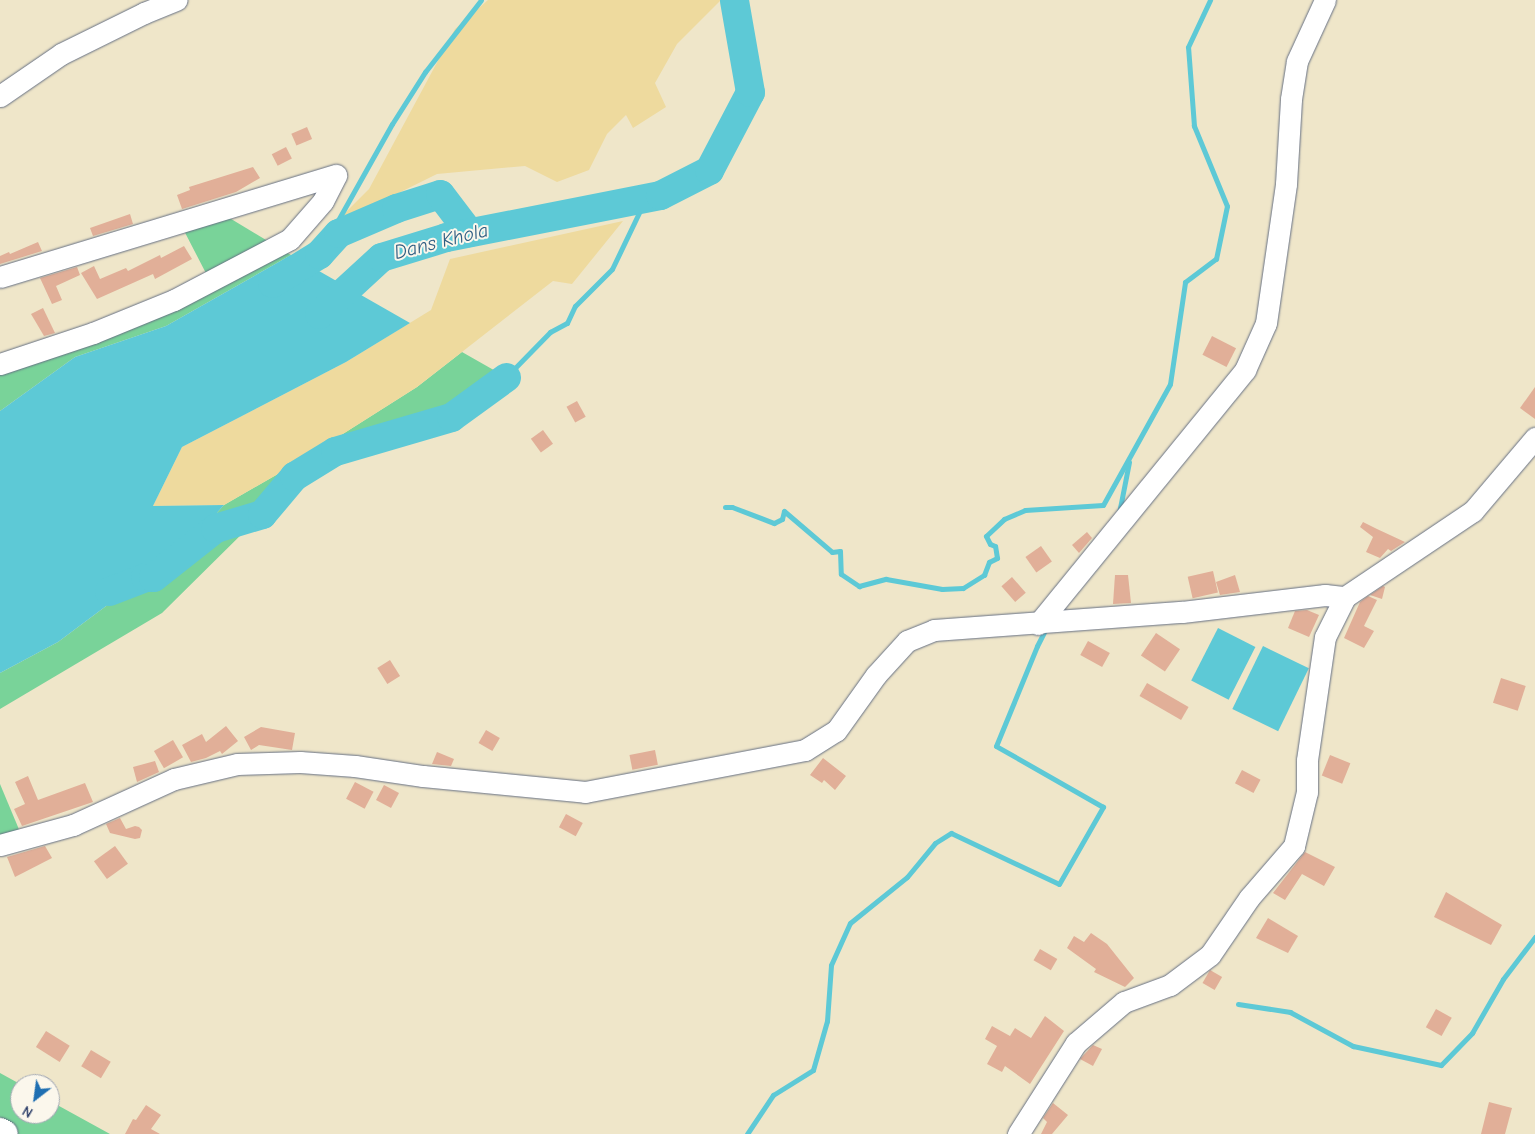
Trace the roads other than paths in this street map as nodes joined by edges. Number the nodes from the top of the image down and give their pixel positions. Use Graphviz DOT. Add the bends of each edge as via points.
graph roads {
  1 [pos="176,0"];
  2 [pos="1325,0"];
  3 [pos="0,96"];
  4 [pos="0,277"];
  5 [pos="0,364"];
  6 [pos="1535,438"];
  7 [pos="1345,596"];
  8 [pos="1038,624"];
  9 [pos="0,845"];
  10 [pos="0,1132"];
  11 [pos="4,1134"];
  12 [pos="1018,1134"];
  1 -- 3 [label="street" via="61,54"];
  2 -- 8 [label="street" via="1297,61 1291,99 1286,184 1266,323 1245,370"];
  4 -- 5 [label="street" via="336,175 323,201 290,240 174,300 93,333"];
  6 -- 7 [label="street" via="1473,511"];
  7 -- 8 [label="street" via="1325,595 1182,612"];
  7 -- 12 [label="street" via="1325,637 1307,760 1307,792 1294,846 1249,898 1210,955 1170,985 1124,1002 1076,1042"];
  8 -- 9 [label="street" via="934,630 907,642 876,676 836,731 806,750 772,758 585,792 355,766 300,762 237,764 174,780 73,825"];
  10 -- 11 [label="highway"];
}
